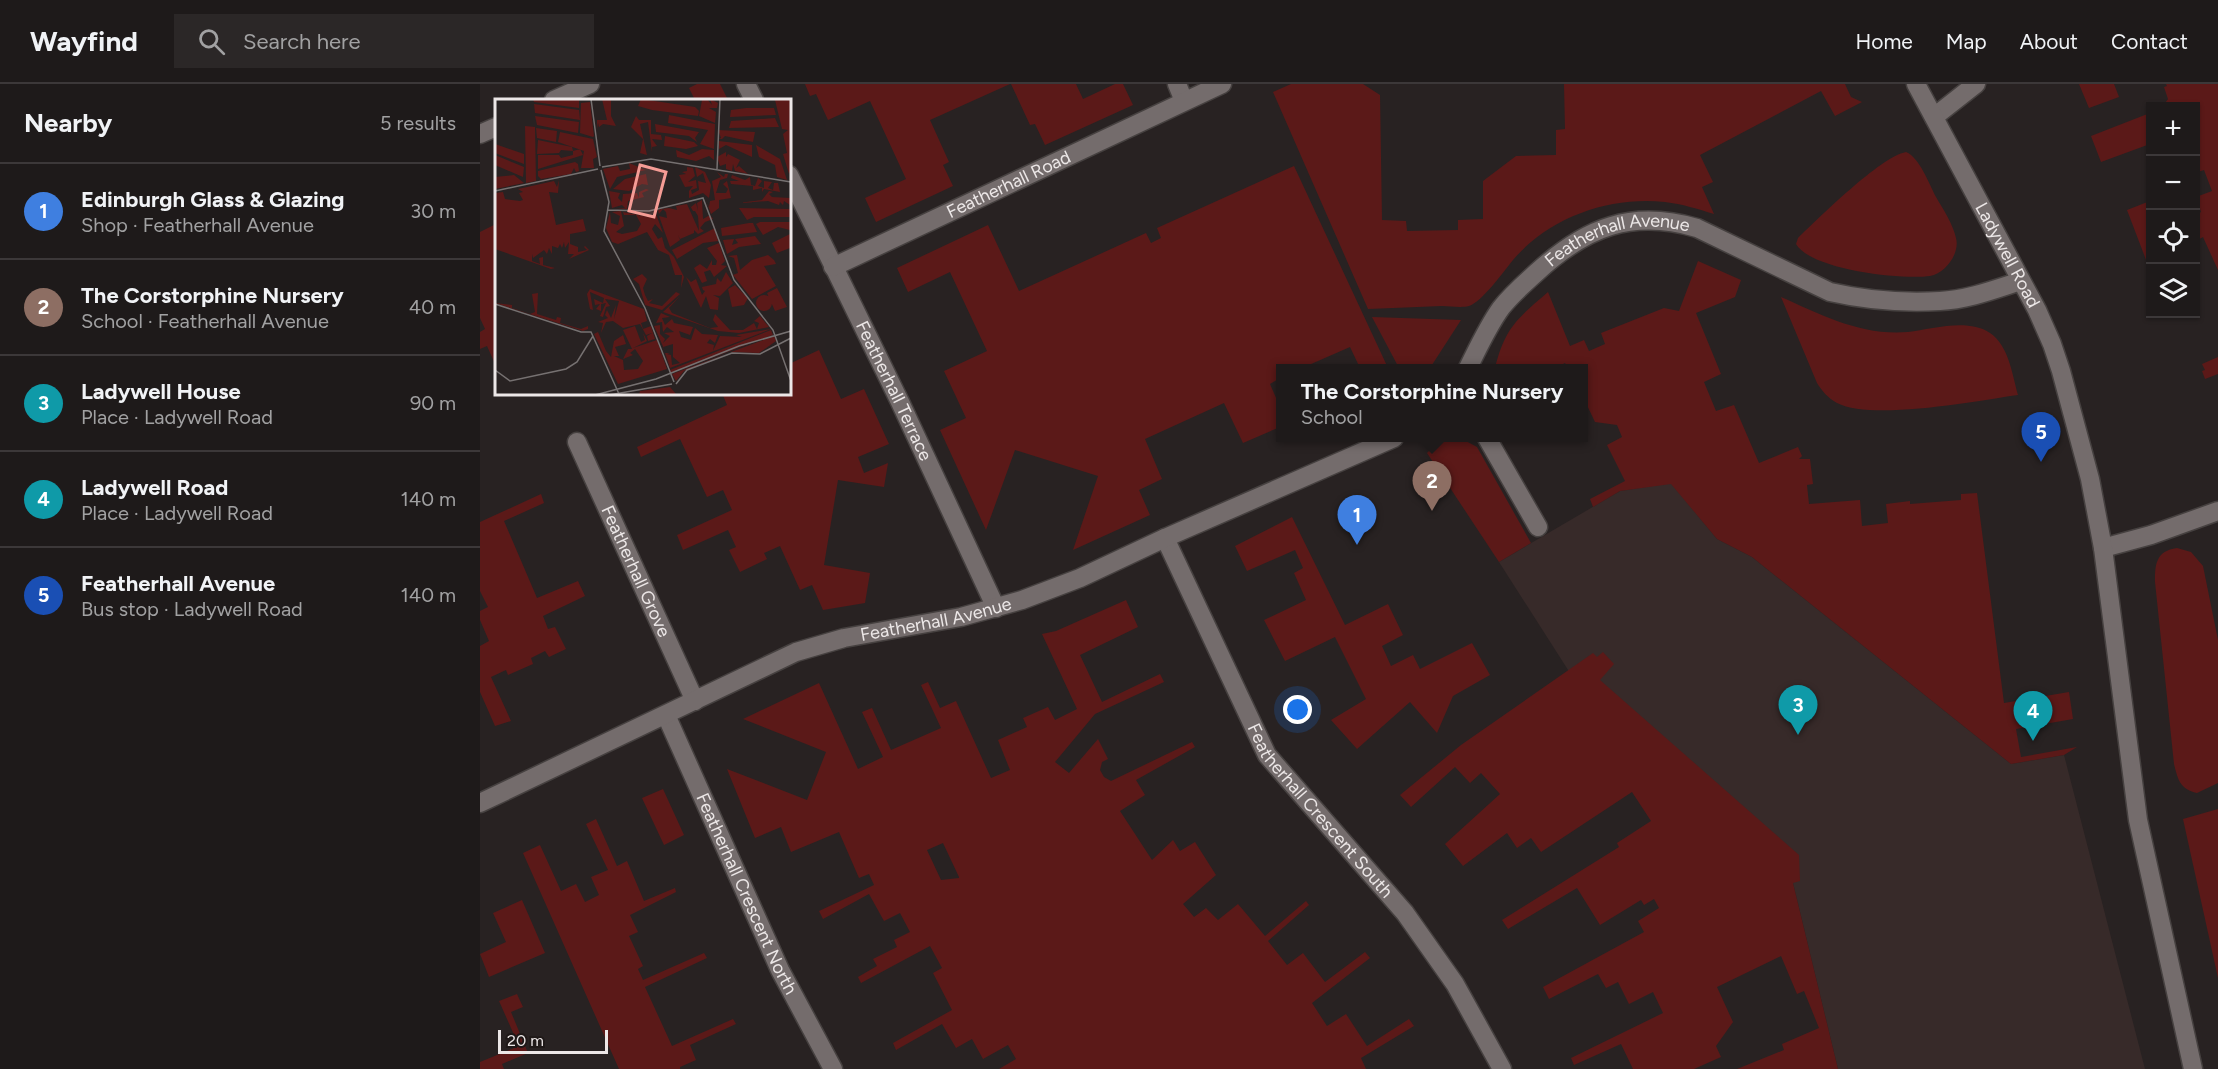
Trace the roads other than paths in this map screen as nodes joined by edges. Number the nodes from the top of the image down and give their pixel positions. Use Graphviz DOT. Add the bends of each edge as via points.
graph roads {
  1 [pos="590,84"];
  2 [pos="746,84"];
  3 [pos="1177,84"];
  4 [pos="1222,84"];
  5 [pos="1916,84"];
  6 [pos="1976,84"];
  7 [pos="556,99"];
  8 [pos="754,99"];
  9 [pos="1184,101"];
  10 [pos="1934,117"];
  11 [pos="495,127"];
  12 [pos="480,134"];
  13 [pos="790,177"];
  14 [pos="833,267"];
  15 [pos="2021,281"];
  16 [pos="1470,364"];
  17 [pos="577,442"];
  18 [pos="1385,442"];
  19 [pos="1489,442"];
  20 [pos="2218,511"];
  21 [pos="1538,527"];
  22 [pos="1165,538"];
  23 [pos="2103,548"];
  24 [pos="996,608"];
  25 [pos="695,701"];
  26 [pos="666,715"];
  27 [pos="480,803"];
  28 [pos="833,1069"];
  29 [pos="1502,1069"];
  30 [pos="2193,1069"];
  1 -- 7 [label="street"];
  2 -- 8 [label="street"];
  3 -- 9 [label="street"];
  4 -- 9 [label="street, Featherhall Road"];
  5 -- 10 [label="street, Ladywell Road"];
  6 -- 10 [label="street"];
  9 -- 14 [label="street, Featherhall Road"];
  10 -- 15 [label="street, Ladywell Road"];
  11 -- 12 [label="street"];
  13 -- 14 [label="street, Featherhall Terrace"];
  14 -- 24 [label="street, Featherhall Terrace"];
  15 -- 16 [label="street, Featherhall Avenue" via="1942,301 1853,298 1830,292 1697,228 1675,221 1634,220 1600,229 1552,259 1503,306"];
  15 -- 23 [label="street, Ladywell Road" via="2061,371 2079,432"];
  17 -- 25 [label="street, Featherhall Grove"];
  18 -- 22 [label="street, Featherhall Avenue"];
  19 -- 21 [label="street"];
  20 -- 23 [label="street"];
  22 -- 24 [label="street, Featherhall Avenue" via="1080,578"];
  22 -- 29 [label="street, Featherhall Crescent South" via="1267,754 1405,913 1455,984"];
  23 -- 30 [label="street, Ladywell Road" via="2138,820"];
  24 -- 25 [label="street, Featherhall Avenue" via="813,646"];
  25 -- 26 [label="street, Featherhall Avenue"];
  26 -- 27 [label="street, Featherhall Avenue"];
  26 -- 28 [label="street, Featherhall Crescent North" via="780,970"];
}
